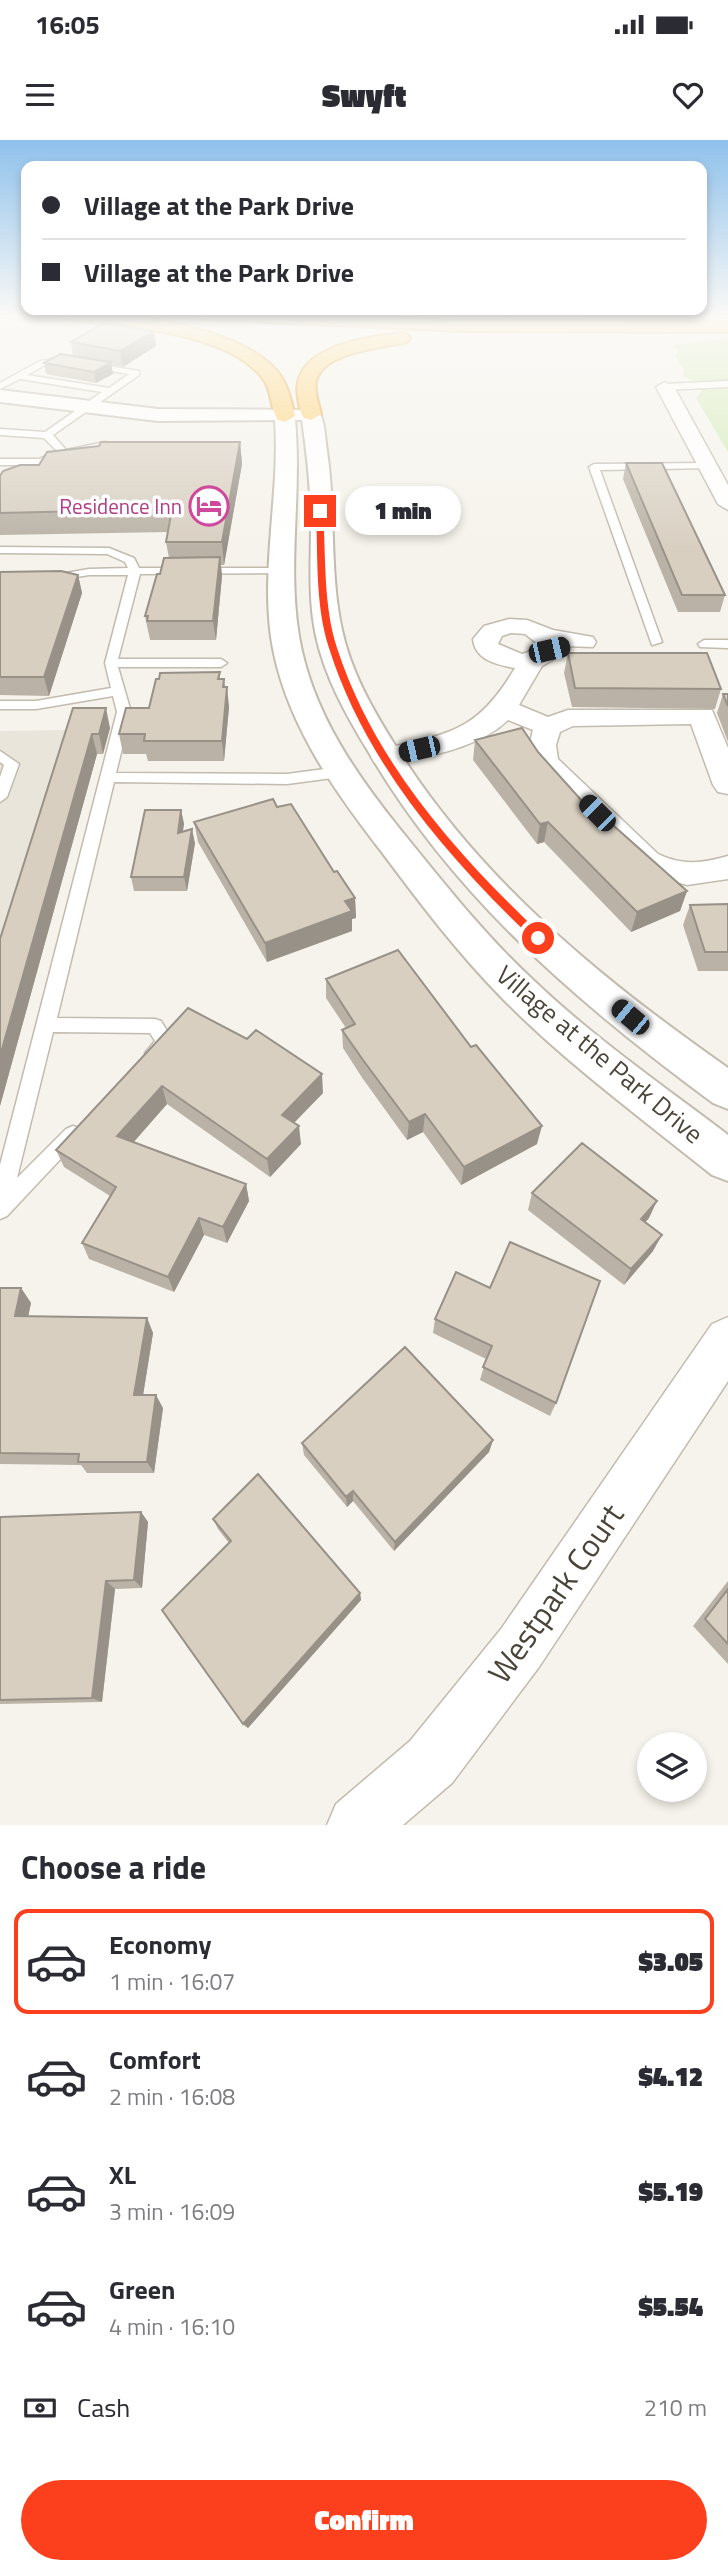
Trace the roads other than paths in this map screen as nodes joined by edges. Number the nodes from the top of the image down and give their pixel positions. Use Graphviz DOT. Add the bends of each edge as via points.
graph roads {
  1 [pos="107,393"];
  2 [pos="278,393"];
  3 [pos="308,393"];
  4 [pos="668,393"];
  5 [pos="0,396"];
  6 [pos="83,408"];
  7 [pos="311,414"];
  8 [pos="285,416"];
  9 [pos="0,432"];
  10 [pos="47,435"];
  11 [pos="132,446"];
  12 [pos="64,453"];
  13 [pos="0,462"];
  14 [pos="708,466"];
  15 [pos="728,504"];
  16 [pos="0,550"];
  17 [pos="281,570"];
  18 [pos="135,571"];
  19 [pos="35,580"];
  20 [pos="656,642"];
  21 [pos="704,644"];
  22 [pos="728,644"];
  23 [pos="531,658"];
  24 [pos="111,663"];
  25 [pos="221,663"];
  26 [pos="119,691"];
  27 [pos="0,705"];
  28 [pos="503,708"];
  29 [pos="548,727"];
  30 [pos="0,755"];
  31 [pos="385,757"];
  32 [pos="340,772"];
  33 [pos="108,778"];
  34 [pos="728,785"];
  35 [pos="0,797"];
  36 [pos="728,867"];
  37 [pos="46,1026"];
  38 [pos="136,1072"];
  39 [pos="728,1091"];
  40 [pos="88,1121"];
  41 [pos="728,1161"];
  42 [pos="0,1207"];
  43 [pos="728,1339"];
  44 [pos="357,1825"];
  1 -- 6 [label="lane"];
  2 -- 8 [label="highway"];
  3 -- 7 [label="highway"];
  4 -- 14 [label="street"];
  5 -- 6 [label="street"];
  6 -- 8 [label="street" via="170,416"];
  6 -- 10 [label="lane"];
  7 -- 8 [label="street"];
  7 -- 31 [label="street, Village at the Park Drive" via="323,538 321,575 332,646 351,695"];
  8 -- 17 [label="street, Village at the Park Drive" via="288,471"];
  9 -- 10 [label="lane"];
  10 -- 12 [label="lane"];
  11 -- 12 [label="lane" via="105,445"];
  12 -- 13 [label="lane" via="40,461"];
  14 -- 15 [label="street"];
  14 -- 20 [label="lane" via="594,467"];
  16 -- 18 [label="lane" via="109,551 130,559"];
  17 -- 18 [label="lane"];
  17 -- 32 [label="street, Village at the Park Drive" via="285,639 300,692"];
  18 -- 19 [label="lane"];
  18 -- 24 [label="lane"];
  21 -- 22 [label="lane"];
  23 -- 28 [label="street"];
  24 -- 25 [label="lane"];
  24 -- 26 [label="lane"];
  26 -- 27 [label="lane" via="36,705"];
  26 -- 33 [label="lane" via="124,712"];
  28 -- 29 [label="street"];
  28 -- 31 [label="street" via="489,722 452,739"];
  29 -- 34 [label="street" via="568,718 702,716"];
  29 -- 36 [label="street" via="541,755 547,764 647,862 664,871 692,874"];
  30 -- 35 [label="lane" via="12,764"];
  31 -- 39 [label="street, Village at the Park Drive" via="411,797 483,885 557,956 666,1047"];
  32 -- 33 [label="lane" via="287,779"];
  32 -- 41 [label="street, Village at the Park Drive" via="380,829 489,961 554,1023"];
  33 -- 37 [label="lane"];
  37 -- 38 [label="lane" via="155,1026 165,1042"];
  37 -- 42 [label="lane"];
  40 -- 42 [label="lane"];
  43 -- 44 [label="street, Westpark Court" via="520,1648 431,1762"];
}
